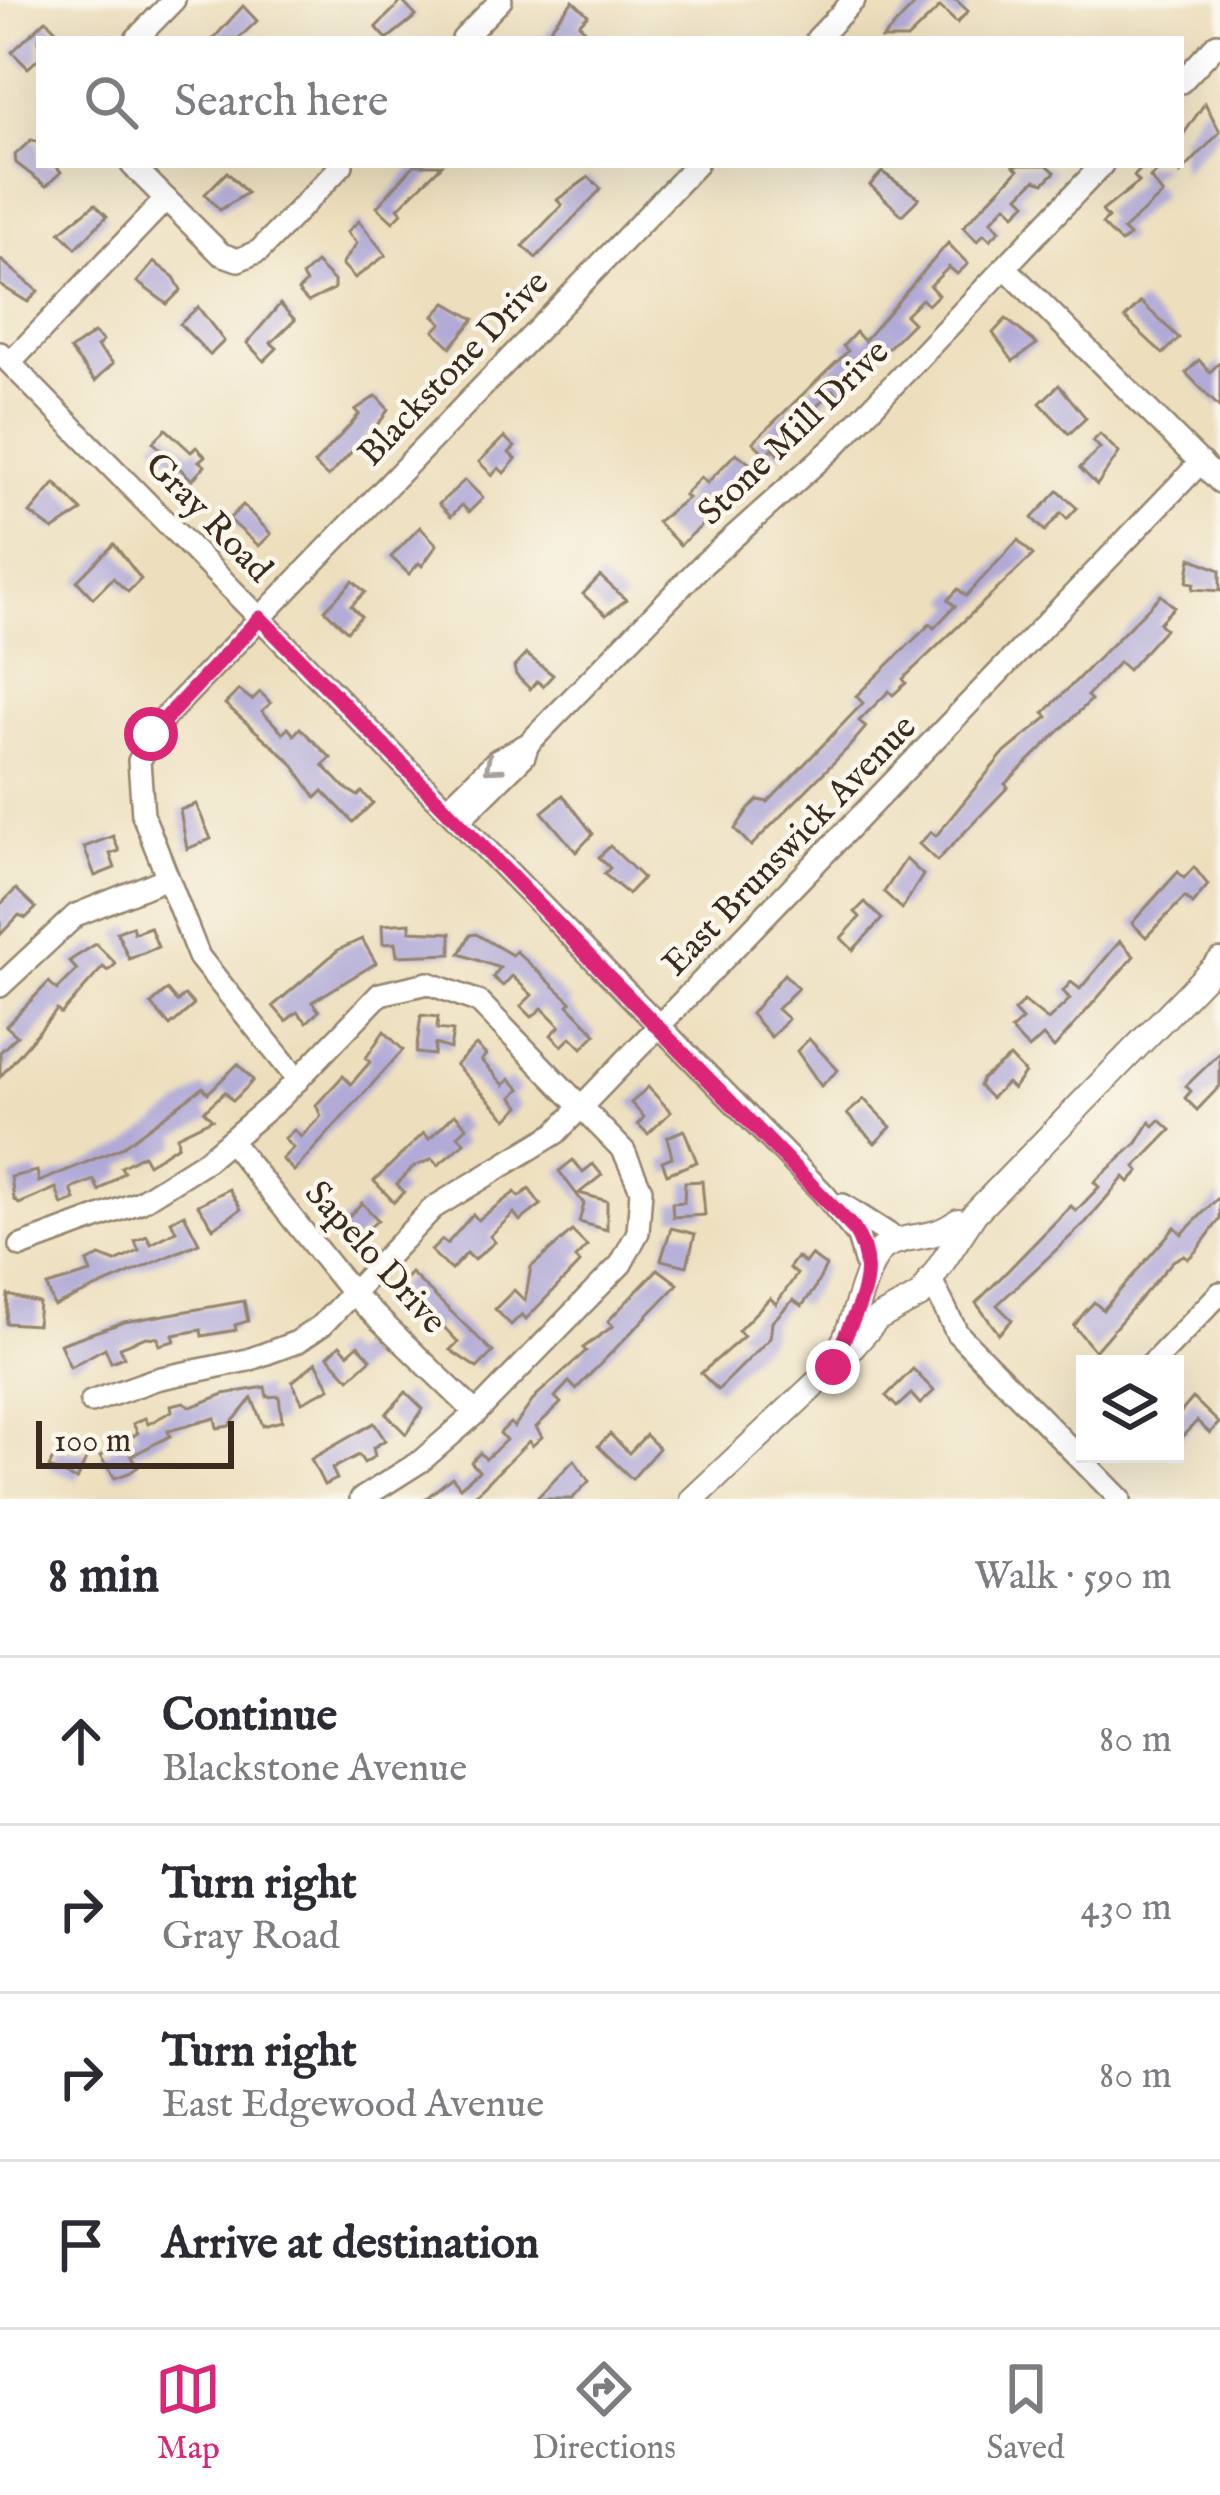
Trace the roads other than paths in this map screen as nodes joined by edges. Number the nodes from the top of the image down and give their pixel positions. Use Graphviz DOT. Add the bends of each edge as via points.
graph roads {
  1 [pos="174,0"];
  2 [pos="501,0"];
  3 [pos="854,0"];
  4 [pos="139,36"];
  5 [pos="467,36"];
  6 [pos="820,36"];
  7 [pos="1217,44"];
  8 [pos="1184,79"];
  9 [pos="135,168"];
  10 [pos="339,168"];
  11 [pos="693,168"];
  12 [pos="1099,168"];
  13 [pos="166,199"];
  14 [pos="1005,267"];
  15 [pos="5,358"];
  16 [pos="1201,462"];
  17 [pos="1220,482"];
  18 [pos="260,618"];
  19 [pos="452,815"];
  20 [pos="167,878"];
  21 [pos="1220,961"];
  22 [pos="0,986"];
  23 [pos="662,1029"];
  24 [pos="298,1080"];
  25 [pos="578,1108"];
  26 [pos="231,1142"];
  27 [pos="823,1193"];
  28 [pos="975,1213"];
  29 [pos="901,1242"];
  30 [pos="21,1246"];
  31 [pos="868,1272"];
  32 [pos="930,1278"];
  33 [pos="1220,1293"];
  34 [pos="353,1294"];
  35 [pos="903,1303"];
  36 [pos="957,1333"];
  37 [pos="1161,1355"];
  38 [pos="833,1367"];
  39 [pos="91,1402"];
  40 [pos="476,1413"];
  41 [pos="1076,1439"];
  42 [pos="1094,1463"];
  43 [pos="361,1499"];
  44 [pos="692,1499"];
  45 [pos="1120,1499"];
  1 -- 4 [label="street"];
  2 -- 5 [label="street"];
  3 -- 6 [label="street"];
  7 -- 8 [label="street"];
  9 -- 13 [label="street"];
  10 -- 13 [label="street" via="259,251 238,260 221,254"];
  11 -- 18 [label="street, Blackstone Drive"];
  12 -- 14 [label="street, Stone Mill Drive"];
  13 -- 15 [label="street"];
  14 -- 16 [label="street"];
  14 -- 19 [label="street, Stone Mill Drive" via="834,447 701,566 524,755"];
  15 -- 18 [label="street, Gray Road"];
  16 -- 17 [label="street"];
  16 -- 23 [label="street, East Brunswick Avenue"];
  18 -- 19 [label="street, Gray Road"];
  18 -- 20 [label="street, Blackstone Drive" via="143,750 139,803"];
  19 -- 23 [label="street, Gray Road"];
  20 -- 22 [label="street" via="76,915"];
  20 -- 24 [label="street, Blackstone Drive" via="199,957"];
  21 -- 28 [label="main road"];
  23 -- 25 [label="street, East Brunswick Avenue"];
  23 -- 27 [label="street, Gray Road"];
  24 -- 25 [label="street" via="370,1001 428,983 479,1002"];
  24 -- 26 [label="street"];
  25 -- 34 [label="street, East Brunswick Avenue" via="537,1146 434,1208"];
  25 -- 40 [label="street" via="634,1167 643,1202 638,1232 621,1264"];
  26 -- 30 [label="street" via="140,1202"];
  26 -- 34 [label="street, Sapelo Drive"];
  27 -- 29 [label="street, Gray Road"];
  27 -- 31 [label="street, Gray Road" via="858,1236"];
  28 -- 29 [label="main road" via="935,1237"];
  28 -- 32 [label="main road"];
  29 -- 31 [label="main road" via="880,1249"];
  29 -- 32 [label="main road" via="920,1249"];
  31 -- 35 [label="main road" via="882,1297"];
  31 -- 38 [label="main road"];
  32 -- 35 [label="main road"];
  32 -- 36 [label="street"];
  33 -- 37 [label="street"];
  34 -- 39 [label="street, East Brunswick Avenue" via="279,1352"];
  34 -- 40 [label="street, Sapelo Drive"];
  35 -- 36 [label="street"];
  35 -- 38 [label="main road"];
  36 -- 41 [label="street"];
  38 -- 44 [label="main road"];
  40 -- 43 [label="street"];
  42 -- 45 [label="street"];
}
